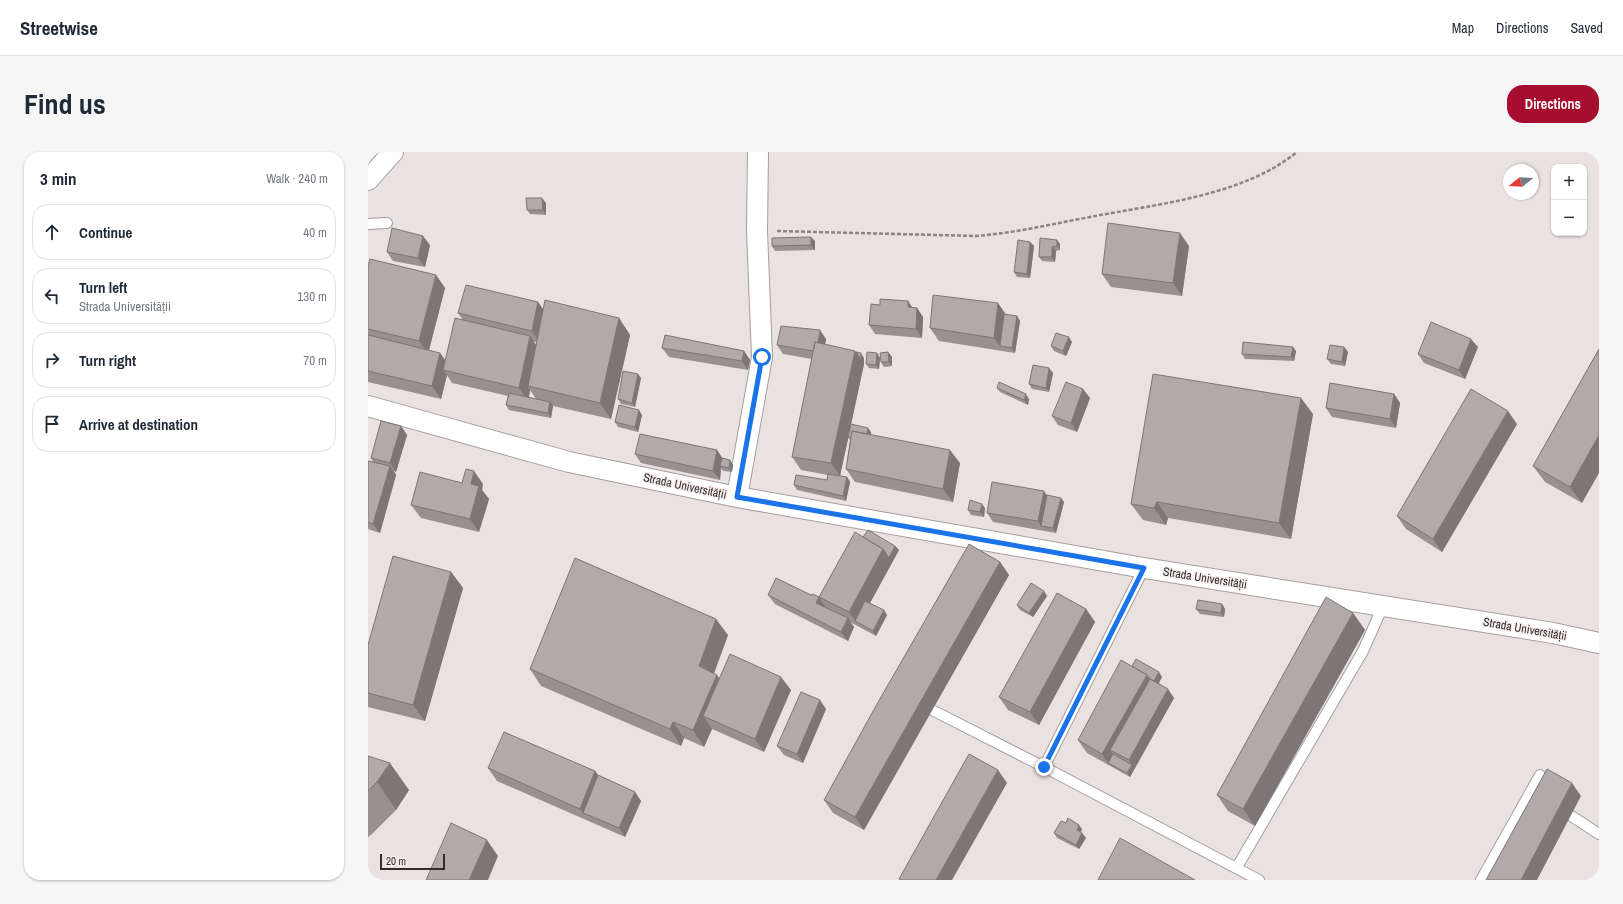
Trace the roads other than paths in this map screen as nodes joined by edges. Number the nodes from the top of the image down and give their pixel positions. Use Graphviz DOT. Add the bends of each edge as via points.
graph roads {
  1 [pos="393,152"];
  2 [pos="758,152"];
  3 [pos="368,180"];
  4 [pos="387,223"];
  5 [pos="368,224"];
  6 [pos="368,406"];
  7 [pos="737,497"];
  8 [pos="1144,568"];
  9 [pos="1383,606"];
  10 [pos="1599,643"];
  11 [pos="934,711"];
  12 [pos="1044,767"];
  13 [pos="1540,775"];
  14 [pos="1572,817"];
  15 [pos="1599,834"];
  16 [pos="1237,867"];
  17 [pos="1259,880"];
  18 [pos="1481,880"];
  1 -- 3 [label="street"];
  2 -- 7 [label="street" via="757,230 762,357"];
  4 -- 5 [label="lane"];
  6 -- 7 [label="street, Strada Universității" via="569,462"];
  7 -- 8 [label="street, Strada Universității"];
  8 -- 9 [label="street, Strada Universității"];
  8 -- 12 [label="lane"];
  9 -- 10 [label="street, Strada Universității" via="1553,633"];
  9 -- 16 [label="lane" via="1363,651"];
  11 -- 12 [label="lane"];
  12 -- 16 [label="lane"];
  13 -- 18 [label="lane"];
  14 -- 15 [label="lane"];
  16 -- 17 [label="lane"];
}
